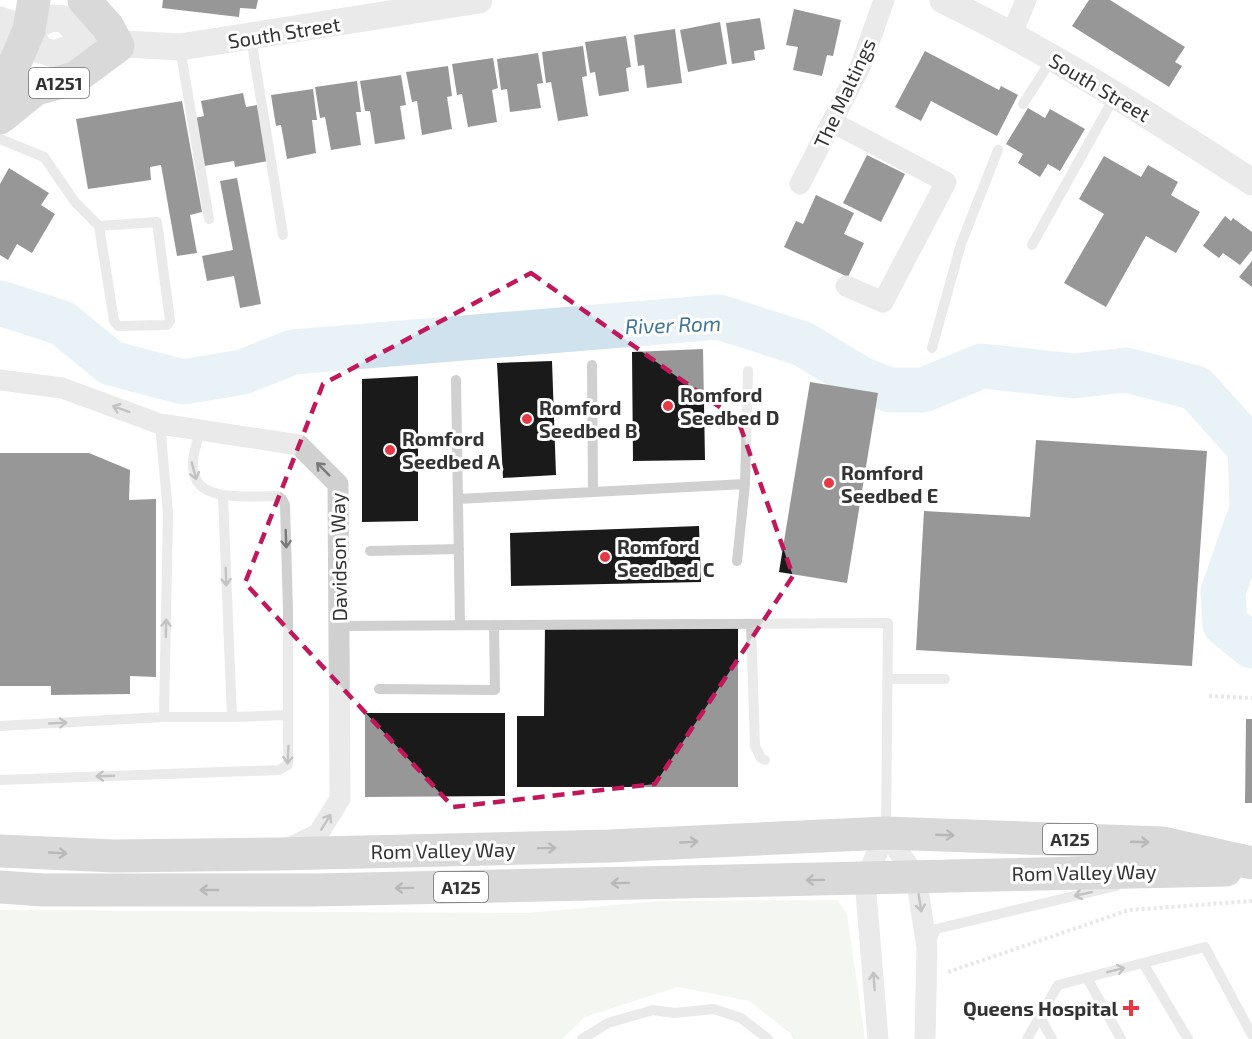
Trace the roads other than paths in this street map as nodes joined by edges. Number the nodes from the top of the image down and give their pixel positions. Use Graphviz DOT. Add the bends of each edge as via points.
graph roads {
  1 [pos="84,0"];
  2 [pos="479,0"];
  3 [pos="884,0"];
  4 [pos="944,0"];
  5 [pos="1026,0"];
  6 [pos="21,16"];
  7 [pos="1012,33"];
  8 [pos="250,38"];
  9 [pos="0,44"];
  10 [pos="103,44"];
  11 [pos="180,48"];
  12 [pos="1053,58"];
  13 [pos="1115,95"];
  14 [pos="0,98"];
  15 [pos="1023,104"];
  16 [pos="0,118"];
  17 [pos="832,122"];
  18 [pos="0,139"];
  19 [pos="998,150"];
  20 [pos="1252,182"];
  21 [pos="800,184"];
  22 [pos="209,219"];
  23 [pos="99,226"];
  24 [pos="283,236"];
  25 [pos="1032,245"];
  26 [pos="846,286"];
  27 [pos="932,348"];
  28 [pos="592,365"];
  29 [pos="748,371"];
  30 [pos="0,380"];
  31 [pos="456,380"];
  32 [pos="160,424"];
  33 [pos="201,431"];
  34 [pos="745,484"];
  35 [pos="593,492"];
  36 [pos="223,497"];
  37 [pos="458,499"];
  38 [pos="459,549"];
  39 [pos="370,551"];
  40 [pos="737,561"];
  41 [pos="751,624"];
  42 [pos="494,625"];
  43 [pos="339,626"];
  44 [pos="460,626"];
  45 [pos="945,678"];
  46 [pos="888,679"];
  47 [pos="379,689"];
  48 [pos="754,702"];
  49 [pos="766,702"];
  50 [pos="288,715"];
  51 [pos="164,717"];
  52 [pos="232,717"];
  53 [pos="0,726"];
  54 [pos="765,760"];
  55 [pos="0,780"];
  56 [pos="886,833"];
  57 [pos="0,851"];
  58 [pos="278,854"];
  59 [pos="1252,863"];
  60 [pos="1180,870"];
  61 [pos="1252,871"];
  62 [pos="916,877"];
  63 [pos="865,880"];
  64 [pos="0,887"];
  65 [pos="927,948"];
  66 [pos="1143,963"];
  67 [pos="1088,978"];
  68 [pos="1040,1017"];
  69 [pos="1252,1035"];
  70 [pos="582,1039"];
  71 [pos="768,1039"];
  72 [pos="878,1039"];
  73 [pos="925,1039"];
  74 [pos="1027,1039"];
  75 [pos="1052,1039"];
  76 [pos="1121,1039"];
  77 [pos="1188,1039"];
  1 -- 10 [label="main road" via="108,27"];
  2 -- 8 [label="street, South Street"];
  3 -- 17 [label="street, The Maltings" via="861,65"];
  4 -- 7 [label="street, South Street"];
  5 -- 7 [label="street"];
  6 -- 9 [label="street"];
  6 -- 10 [label="street, South Street" via="40,50 54,54"];
  6 -- 14 [label="main road, A1251"];
  7 -- 12 [label="street, South Street"];
  8 -- 11 [label="street, South Street"];
  8 -- 24 [label="lane"];
  10 -- 11 [label="street, South Street"];
  10 -- 16 [label="main road, A1251" via="75,78 36,89"];
  11 -- 22 [label="lane"];
  12 -- 13 [label="street, South Street"];
  12 -- 15 [label="lane"];
  13 -- 20 [label="street, South Street"];
  13 -- 25 [label="lane"];
  17 -- 21 [label="street, The Maltings"];
  17 -- 26 [label="street" via="946,182 884,302"];
  18 -- 23 [label="lane" via="45,157 75,202"];
  19 -- 27 [label="lane" via="961,244"];
  23 -- 23 [label="lane" via="114,321 118,326 167,325 170,321 157,222"];
  28 -- 35 [label="lane"];
  29 -- 34 [label="lane"];
  32 -- 30 [label="street, Davidson Way, one-way" via="62,388"];
  31 -- 37 [label="lane"];
  32 -- 33 [label="street, Davidson Way"];
  51 -- 32 [label="lane, one-way" via="168,513"];
  33 -- 36 [label="lane, one-way" via="192,454 192,469 199,484"];
  43 -- 33 [label="street, Davidson Way, one-way" via="338,484 299,445"];
  34 -- 35 [label="lane"];
  34 -- 40 [label="lane"];
  35 -- 37 [label="lane"];
  36 -- 50 [label="lane, one-way" via="278,496 285,505"];
  36 -- 52 [label="lane, one-way"];
  37 -- 38 [label="lane"];
  38 -- 39 [label="lane"];
  38 -- 44 [label="lane"];
  41 -- 42 [label="lane"];
  41 -- 46 [label="lane" via="888,623"];
  41 -- 48 [label="lane"];
  42 -- 44 [label="lane"];
  42 -- 47 [label="lane" via="495,690"];
  43 -- 44 [label="lane"];
  58 -- 43 [label="street, Davidson Way, one-way" via="318,834 339,800"];
  45 -- 46 [label="lane"];
  46 -- 56 [label="lane"];
  48 -- 49 [label="lane"];
  48 -- 54 [label="lane" via="755,746"];
  50 -- 52 [label="lane"];
  50 -- 55 [label="lane, one-way" via="289,761 279,770"];
  51 -- 52 [label="lane"];
  53 -- 51 [label="lane, one-way"];
  58 -- 56 [label="main road, Rom Valley Way / A125, one-way" via="610,846"];
  56 -- 59 [label="main road, Rom Valley Way / A125, one-way" via="1163,843"];
  56 -- 62 [label="street"];
  56 -- 63 [label="street"];
  57 -- 58 [label="main road, Rom Valley Way / A125, one-way" via="115,856"];
  60 -- 61 [label="main road, Rom Valley Way / A125"];
  60 -- 62 [label="main road, Rom Valley Way / A125"];
  60 -- 65 [label="lane, one-way" via="936,929"];
  62 -- 63 [label="main road, Rom Valley Way / A125"];
  62 -- 65 [label="street, one-way"];
  63 -- 64 [label="main road, Rom Valley Way / A125, one-way" via="315,890"];
  72 -- 63 [label="street, one-way"];
  65 -- 73 [label="street"];
  67 -- 66 [label="lane, one-way"];
  66 -- 69 [label="lane" via="1205,947"];
  66 -- 77 [label="lane"];
  67 -- 68 [label="lane" via="1058,985"];
  67 -- 76 [label="lane"];
  68 -- 74 [label="lane"];
  68 -- 75 [label="lane"];
  70 -- 71 [label="lane" via="608,1023 653,1010 674,1013 714,1009 741,1018"];
}
